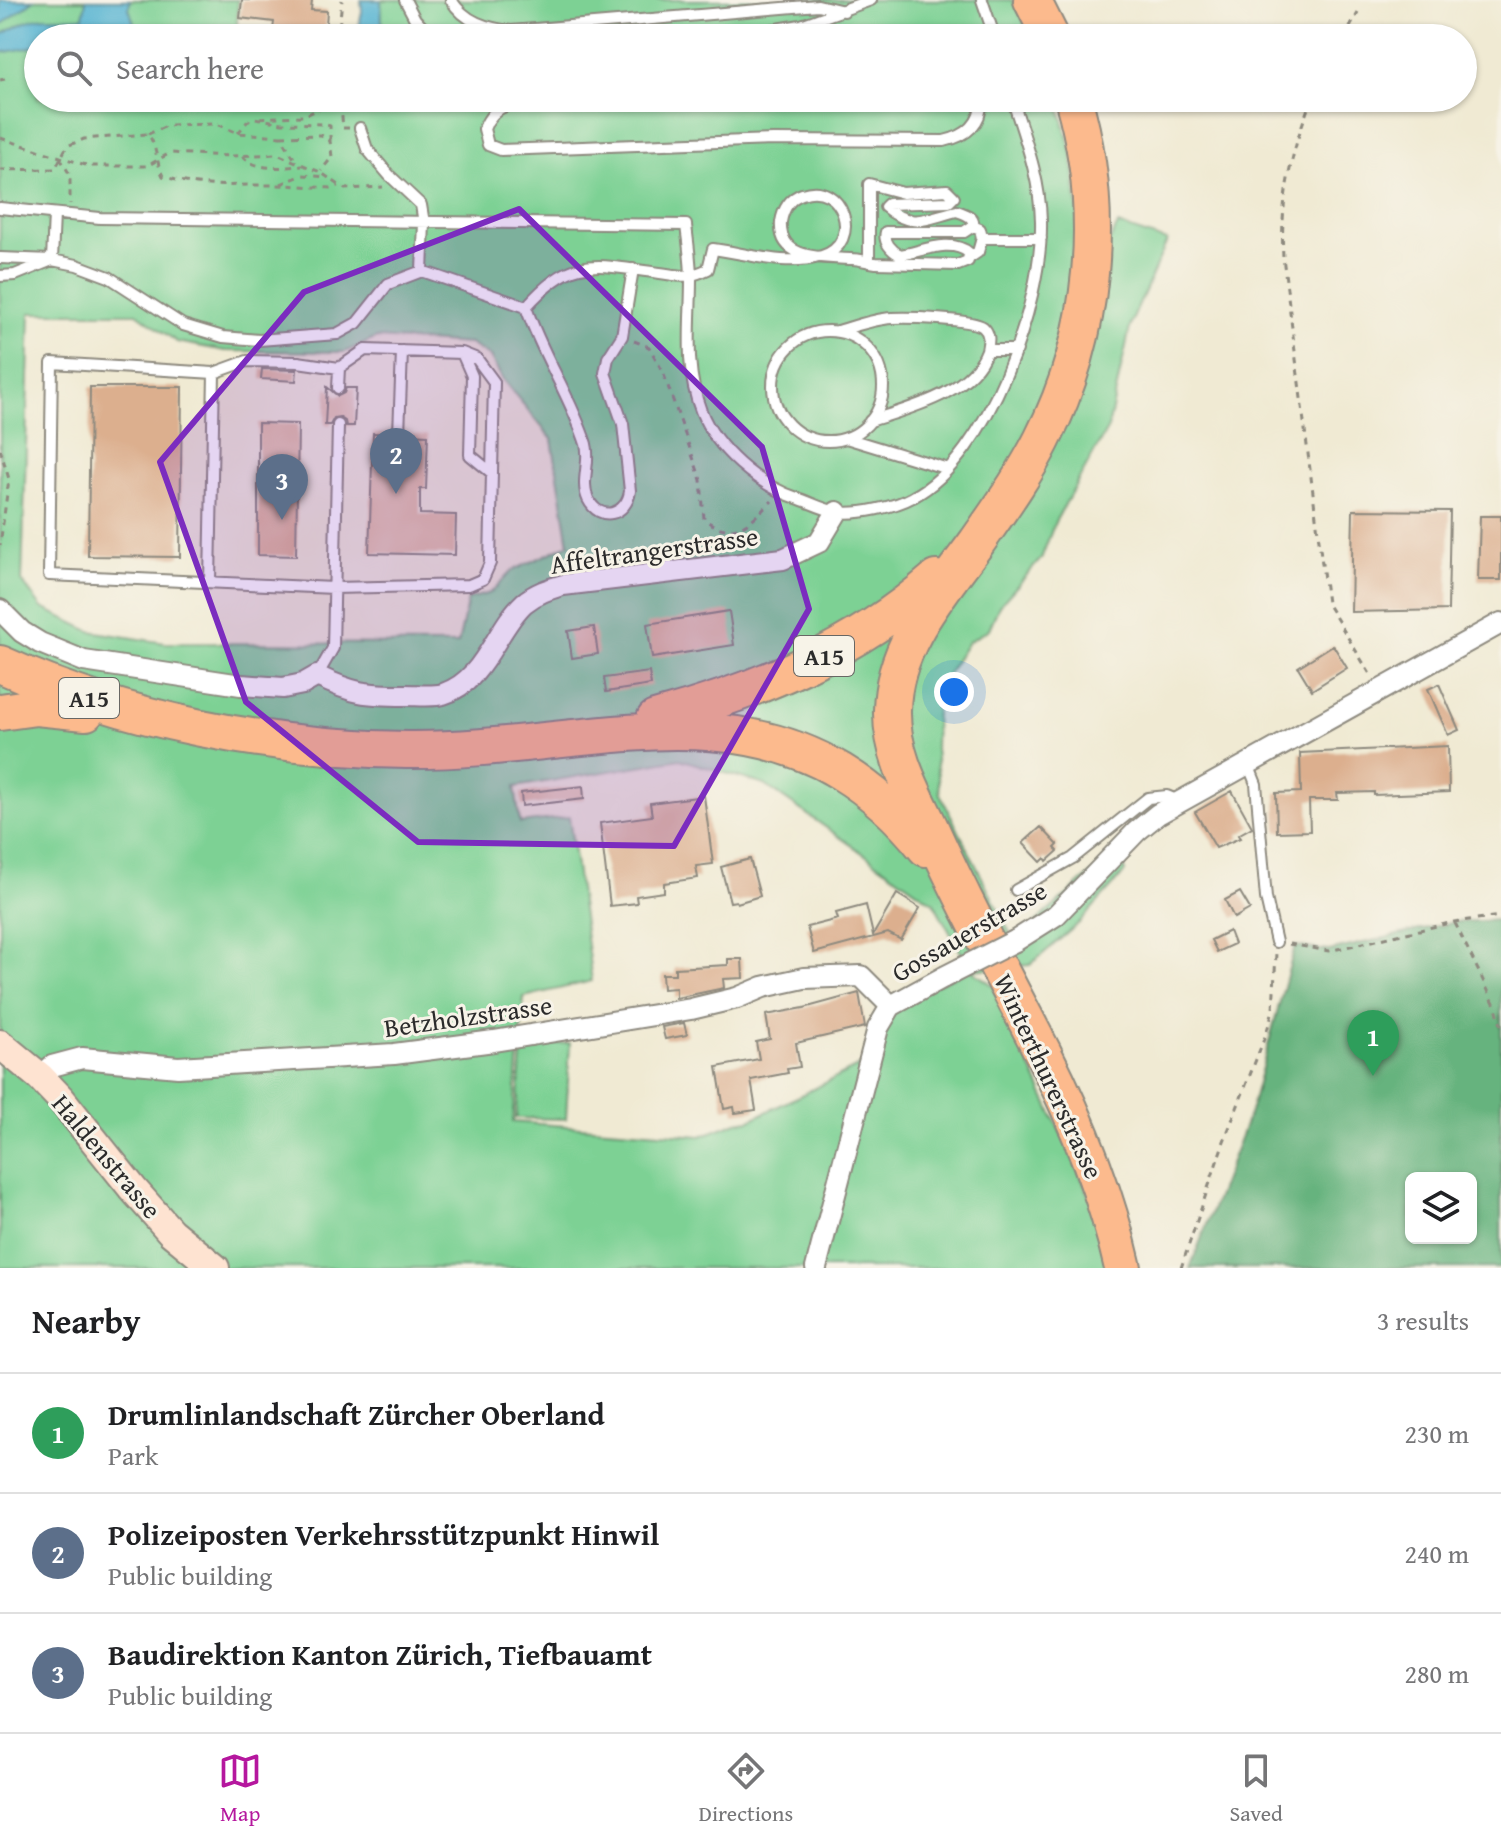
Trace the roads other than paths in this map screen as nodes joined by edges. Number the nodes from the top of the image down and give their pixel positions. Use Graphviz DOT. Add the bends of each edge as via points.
graph roads {
  1 [pos="405,0"];
  2 [pos="451,0"];
  3 [pos="871,0"];
  4 [pos="982,0"];
  5 [pos="1032,0"];
  6 [pos="844,11"];
  7 [pos="419,24"];
  8 [pos="479,24"];
  9 [pos="594,24"];
  10 [pos="804,24"];
  11 [pos="990,24"];
  12 [pos="1044,24"];
  13 [pos="495,112"];
  14 [pos="981,112"];
  15 [pos="1016,112"];
  16 [pos="1076,112"];
  17 [pos="360,128"];
  18 [pos="954,197"];
  19 [pos="869,204"];
  20 [pos="888,204"];
  21 [pos="0,208"];
  22 [pos="54,214"];
  23 [pos="972,222"];
  24 [pos="424,223"];
  25 [pos="886,232"];
  26 [pos="869,233"];
  27 [pos="982,238"];
  28 [pos="1041,238"];
  29 [pos="816,257"];
  30 [pos="0,258"];
  31 [pos="969,258"];
  32 [pos="52,260"];
  33 [pos="869,262"];
  34 [pos="633,269"];
  35 [pos="422,271"];
  36 [pos="0,276"];
  37 [pos="691,277"];
  38 [pos="526,307"];
  39 [pos="834,331"];
  40 [pos="987,350"];
  41 [pos="1017,350"];
  42 [pos="402,351"];
  43 [pos="462,353"];
  44 [pos="339,368"];
  45 [pos="214,373"];
  46 [pos="338,388"];
  47 [pos="870,421"];
  48 [pos="338,425"];
  49 [pos="399,434"];
  50 [pos="846,438"];
  51 [pos="948,469"];
  52 [pos="492,473"];
  53 [pos="1000,509"];
  54 [pos="837,512"];
  55 [pos="210,582"];
  56 [pos="334,588"];
  57 [pos="0,610"];
  58 [pos="1501,623"];
  59 [pos="0,664"];
  60 [pos="317,676"];
  61 [pos="0,712"];
  62 [pos="180,724"];
  63 [pos="608,733"];
  64 [pos="1248,764"];
  65 [pos="1179,801"];
  66 [pos="1016,890"];
  67 [pos="958,891"];
  68 [pos="1276,942"];
  69 [pos="891,1006"];
  70 [pos="0,1044"];
  71 [pos="40,1077"];
  72 [pos="215,1268"];
  73 [pos="816,1268"];
  74 [pos="1123,1268"];
  1 -- 7 [label="lane"];
  2 -- 8 [label="lane"];
  3 -- 6 [label="lane"];
  4 -- 11 [label="lane"];
  5 -- 12 [label="highway"];
  6 -- 9 [label="lane" via="818,5"];
  6 -- 10 [label="lane"];
  13 -- 14 [label="lane" via="484,129 488,145 501,150 773,140 944,141 974,125"];
  15 -- 28 [label="lane" via="1035,170"];
  16 -- 53 [label="highway, A15" via="1092,210 1085,314 1056,412"];
  17 -- 24 [label="lane" via="367,149 421,205"];
  18 -- 19 [label="lane" via="947,190 903,193 869,184"];
  18 -- 20 [label="lane" via="943,203"];
  18 -- 23 [label="lane"];
  19 -- 20 [label="lane"];
  19 -- 26 [label="lane"];
  20 -- 23 [label="lane" via="885,207 909,221 957,211"];
  21 -- 22 [label="lane"];
  22 -- 24 [label="lane"];
  22 -- 32 [label="lane"];
  23 -- 25 [label="lane" via="957,232"];
  23 -- 27 [label="lane"];
  24 -- 35 [label="lane"];
  24 -- 37 [label="lane" via="686,225"];
  25 -- 26 [label="lane"];
  25 -- 31 [label="lane" via="887,242 900,255 947,245 965,249"];
  26 -- 33 [label="lane"];
  27 -- 28 [label="lane"];
  27 -- 31 [label="lane" via="978,252"];
  28 -- 41 [label="lane" via="1032,300"];
  29 -- 29 [label="lane" via="838,246 846,223 836,201 814,192 793,199 781,226 789,246"];
  29 -- 33 [label="lane"];
  29 -- 37 [label="lane" via="754,257 713,249 708,269"];
  30 -- 32 [label="lane"];
  31 -- 33 [label="lane" via="958,265"];
  32 -- 35 [label="lane" via="109,277 183,325 240,340 337,334 357,323 388,284"];
  32 -- 36 [label="lane"];
  34 -- 37 [label="lane"];
  34 -- 38 [label="lane" via="584,265 548,283"];
  34 -- 38 [label="lane" via="622,336 605,373 623,424 630,491 629,502 614,513 598,511 587,496 587,449"];
  35 -- 38 [label="lane"];
  37 -- 54 [label="lane" via="691,374 714,433 735,458 781,493"];
  39 -- 40 [label="lane" via="891,318 971,323 985,329"];
  39 -- 47 [label="lane" via="862,343 879,365 882,394"];
  39 -- 50 [label="lane" via="810,334 789,347 776,367 773,392 781,415 799,432 821,441"];
  40 -- 41 [label="lane"];
  40 -- 47 [label="lane" via="957,384 923,404"];
  41 -- 51 [label="lane" via="975,435"];
  42 -- 43 [label="lane"];
  42 -- 44 [label="lane" via="365,350"];
  42 -- 49 [label="lane"];
  43 -- 52 [label="lane" via="472,376 470,455"];
  43 -- 52 [label="lane" via="477,359 494,382"];
  44 -- 45 [label="lane" via="247,361"];
  44 -- 46 [label="lane"];
  45 -- 55 [label="lane"];
  45 -- 55 [label="lane" via="52,363 49,575"];
  47 -- 50 [label="lane"];
  48 -- 56 [label="lane"];
  50 -- 51 [label="lane"];
  51 -- 54 [label="lane" via="914,497 879,509"];
  52 -- 56 [label="lane" via="490,563 483,579 469,585"];
  53 -- 63 [label="highway, A15" via="913,598 830,653 746,691"];
  53 -- 67 [label="highway, A15" via="909,641 896,675 892,719 897,751"];
  54 -- 60 [label="street, Affeltrangerstrasse" via="819,542 783,559 543,591 514,615 476,671 442,694 349,692"];
  55 -- 56 [label="lane"];
  56 -- 60 [label="lane" via="333,648"];
  57 -- 60 [label="street" via="40,643 84,661 283,688"];
  58 -- 64 [label="street, Gossauerstrasse"];
  59 -- 62 [label="highway, A15"];
  61 -- 62 [label="highway" via="36,707"];
  62 -- 63 [label="highway, A15" via="320,745 406,750 499,747"];
  63 -- 67 [label="highway, A15" via="753,736 808,754 875,795 914,833"];
  64 -- 65 [label="street, Gossauerstrasse"];
  64 -- 68 [label="lane" via="1256,784 1266,898"];
  65 -- 66 [label="lane" via="1148,798 1073,858"];
  65 -- 69 [label="street, Gossauerstrasse, bridge" via="1137,831 1056,915"];
  67 -- 74 [label="highway, Winterthurerstrasse / A15" via="1071,1112 1102,1189"];
  69 -- 71 [label="street, Betzholzstrasse" via="861,976 804,978 691,1009 480,1043 394,1054 178,1067 82,1058 52,1066"];
  69 -- 73 [label="street, Gossauerstrasse" via="868,1062"];
  70 -- 71 [label="street, Haldenstrasse"];
  71 -- 72 [label="street, Haldenstrasse" via="171,1232"];
}
